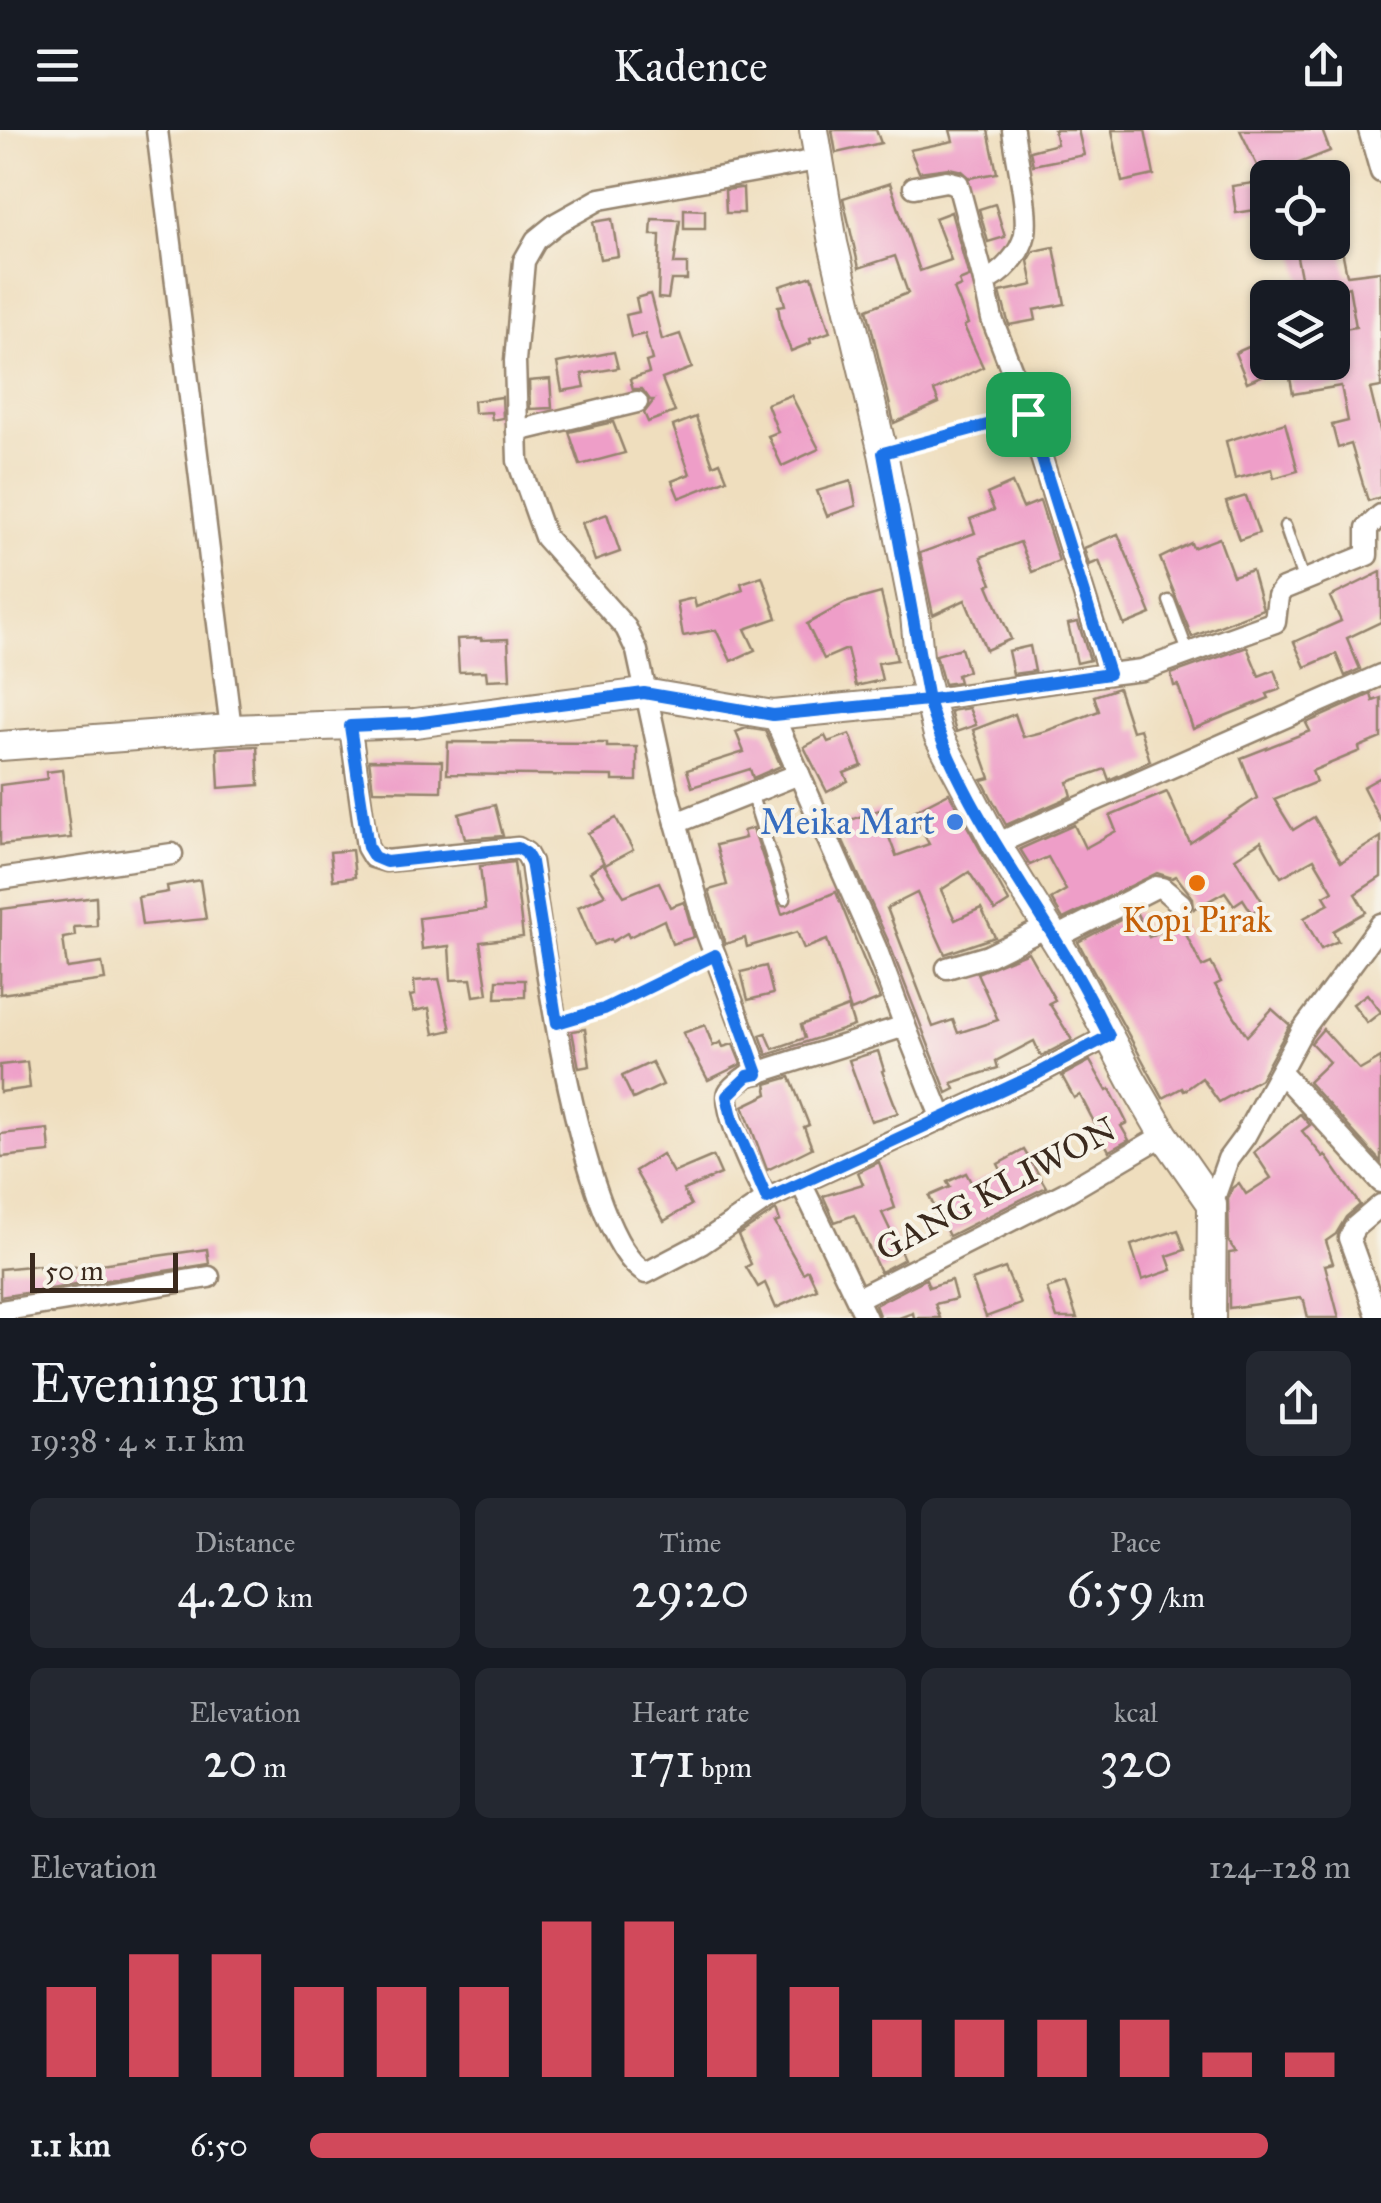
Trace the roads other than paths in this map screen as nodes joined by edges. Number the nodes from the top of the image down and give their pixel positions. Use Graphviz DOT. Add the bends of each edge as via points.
graph roads {
  1 [pos="157,130"];
  2 [pos="814,130"];
  3 [pos="1013,130"];
  4 [pos="1369,130"];
  5 [pos="818,160"];
  6 [pos="1381,172"];
  7 [pos="914,187"];
  8 [pos="984,280"];
  9 [pos="637,402"];
  10 [pos="1028,414"];
  11 [pos="517,430"];
  12 [pos="883,453"];
  13 [pos="1381,515"];
  14 [pos="1285,526"];
  15 [pos="1303,580"];
  16 [pos="1169,601"];
  17 [pos="1188,652"];
  18 [pos="1109,674"];
  19 [pos="1381,675"];
  20 [pos="644,693"];
  21 [pos="928,700"];
  22 [pos="773,715"];
  23 [pos="350,726"];
  24 [pos="231,729"];
  25 [pos="0,746"];
  26 [pos="799,774"];
  27 [pos="750,792"];
  28 [pos="676,823"];
  29 [pos="996,844"];
  30 [pos="172,854"];
  31 [pos="0,880"];
  32 [pos="785,899"];
  33 [pos="1180,904"];
  34 [pos="1381,924"];
  35 [pos="1051,933"];
  36 [pos="715,955"];
  37 [pos="947,968"];
  38 [pos="557,1023"];
  39 [pos="905,1026"];
  40 [pos="1109,1036"];
  41 [pos="1280,1072"];
  42 [pos="758,1074"];
  43 [pos="942,1119"];
  44 [pos="1164,1136"];
  45 [pos="1381,1182"];
  46 [pos="801,1183"];
  47 [pos="767,1199"];
  48 [pos="1212,1204"];
  49 [pos="1380,1209"];
  50 [pos="208,1277"];
  51 [pos="858,1298"];
  52 [pos="0,1311"];
  53 [pos="866,1318"];
  54 [pos="1211,1318"];
  55 [pos="1378,1318"];
  1 -- 24 [label="street"];
  2 -- 5 [label="main road"];
  3 -- 8 [label="street" via="1024,235 1012,259"];
  4 -- 6 [label="street"];
  5 -- 11 [label="street" via="600,198 536,240 524,261"];
  5 -- 12 [label="main road"];
  7 -- 8 [label="street" via="958,184"];
  8 -- 10 [label="street"];
  9 -- 11 [label="street"];
  10 -- 12 [label="lane"];
  10 -- 18 [label="street"];
  11 -- 20 [label="street" via="518,460 545,537 626,628 644,674"];
  12 -- 21 [label="main road"];
  13 -- 15 [label="street" via="1368,528 1367,555"];
  14 -- 15 [label="lane"];
  15 -- 17 [label="street" via="1278,596 1275,622"];
  16 -- 17 [label="lane"];
  17 -- 18 [label="street"];
  18 -- 21 [label="street"];
  19 -- 29 [label="street"];
  20 -- 22 [label="main road"];
  20 -- 23 [label="main road"];
  20 -- 28 [label="street"];
  21 -- 22 [label="main road"];
  21 -- 29 [label="main road" via="956,774"];
  22 -- 26 [label="street"];
  23 -- 24 [label="main road"];
  23 -- 38 [label="street" via="374,857 386,862 518,848 526,853"];
  24 -- 25 [label="main road"];
  26 -- 27 [label="street"];
  26 -- 39 [label="street"];
  27 -- 28 [label="street"];
  27 -- 32 [label="lane"];
  28 -- 36 [label="street"];
  29 -- 35 [label="main road"];
  30 -- 31 [label="street"];
  33 -- 35 [label="street" via="1156,887"];
  34 -- 41 [label="street"];
  35 -- 37 [label="street"];
  35 -- 40 [label="main road"];
  36 -- 38 [label="lane" via="604,1009"];
  36 -- 42 [label="street"];
  38 -- 47 [label="street" via="593,1181 623,1248 641,1271 654,1271"];
  39 -- 42 [label="street"];
  39 -- 43 [label="street"];
  40 -- 43 [label="street"];
  40 -- 44 [label="main road"];
  41 -- 45 [label="street"];
  41 -- 48 [label="street" via="1228,1159"];
  42 -- 47 [label="street" via="727,1096"];
  43 -- 46 [label="street"];
  44 -- 48 [label="main road"];
  44 -- 51 [label="street, GANG KLIWON"];
  46 -- 47 [label="street"];
  46 -- 51 [label="street"];
  48 -- 54 [label="main road"];
  49 -- 55 [label="street" via="1349,1238"];
  50 -- 52 [label="street"];
  51 -- 53 [label="street"];
}
